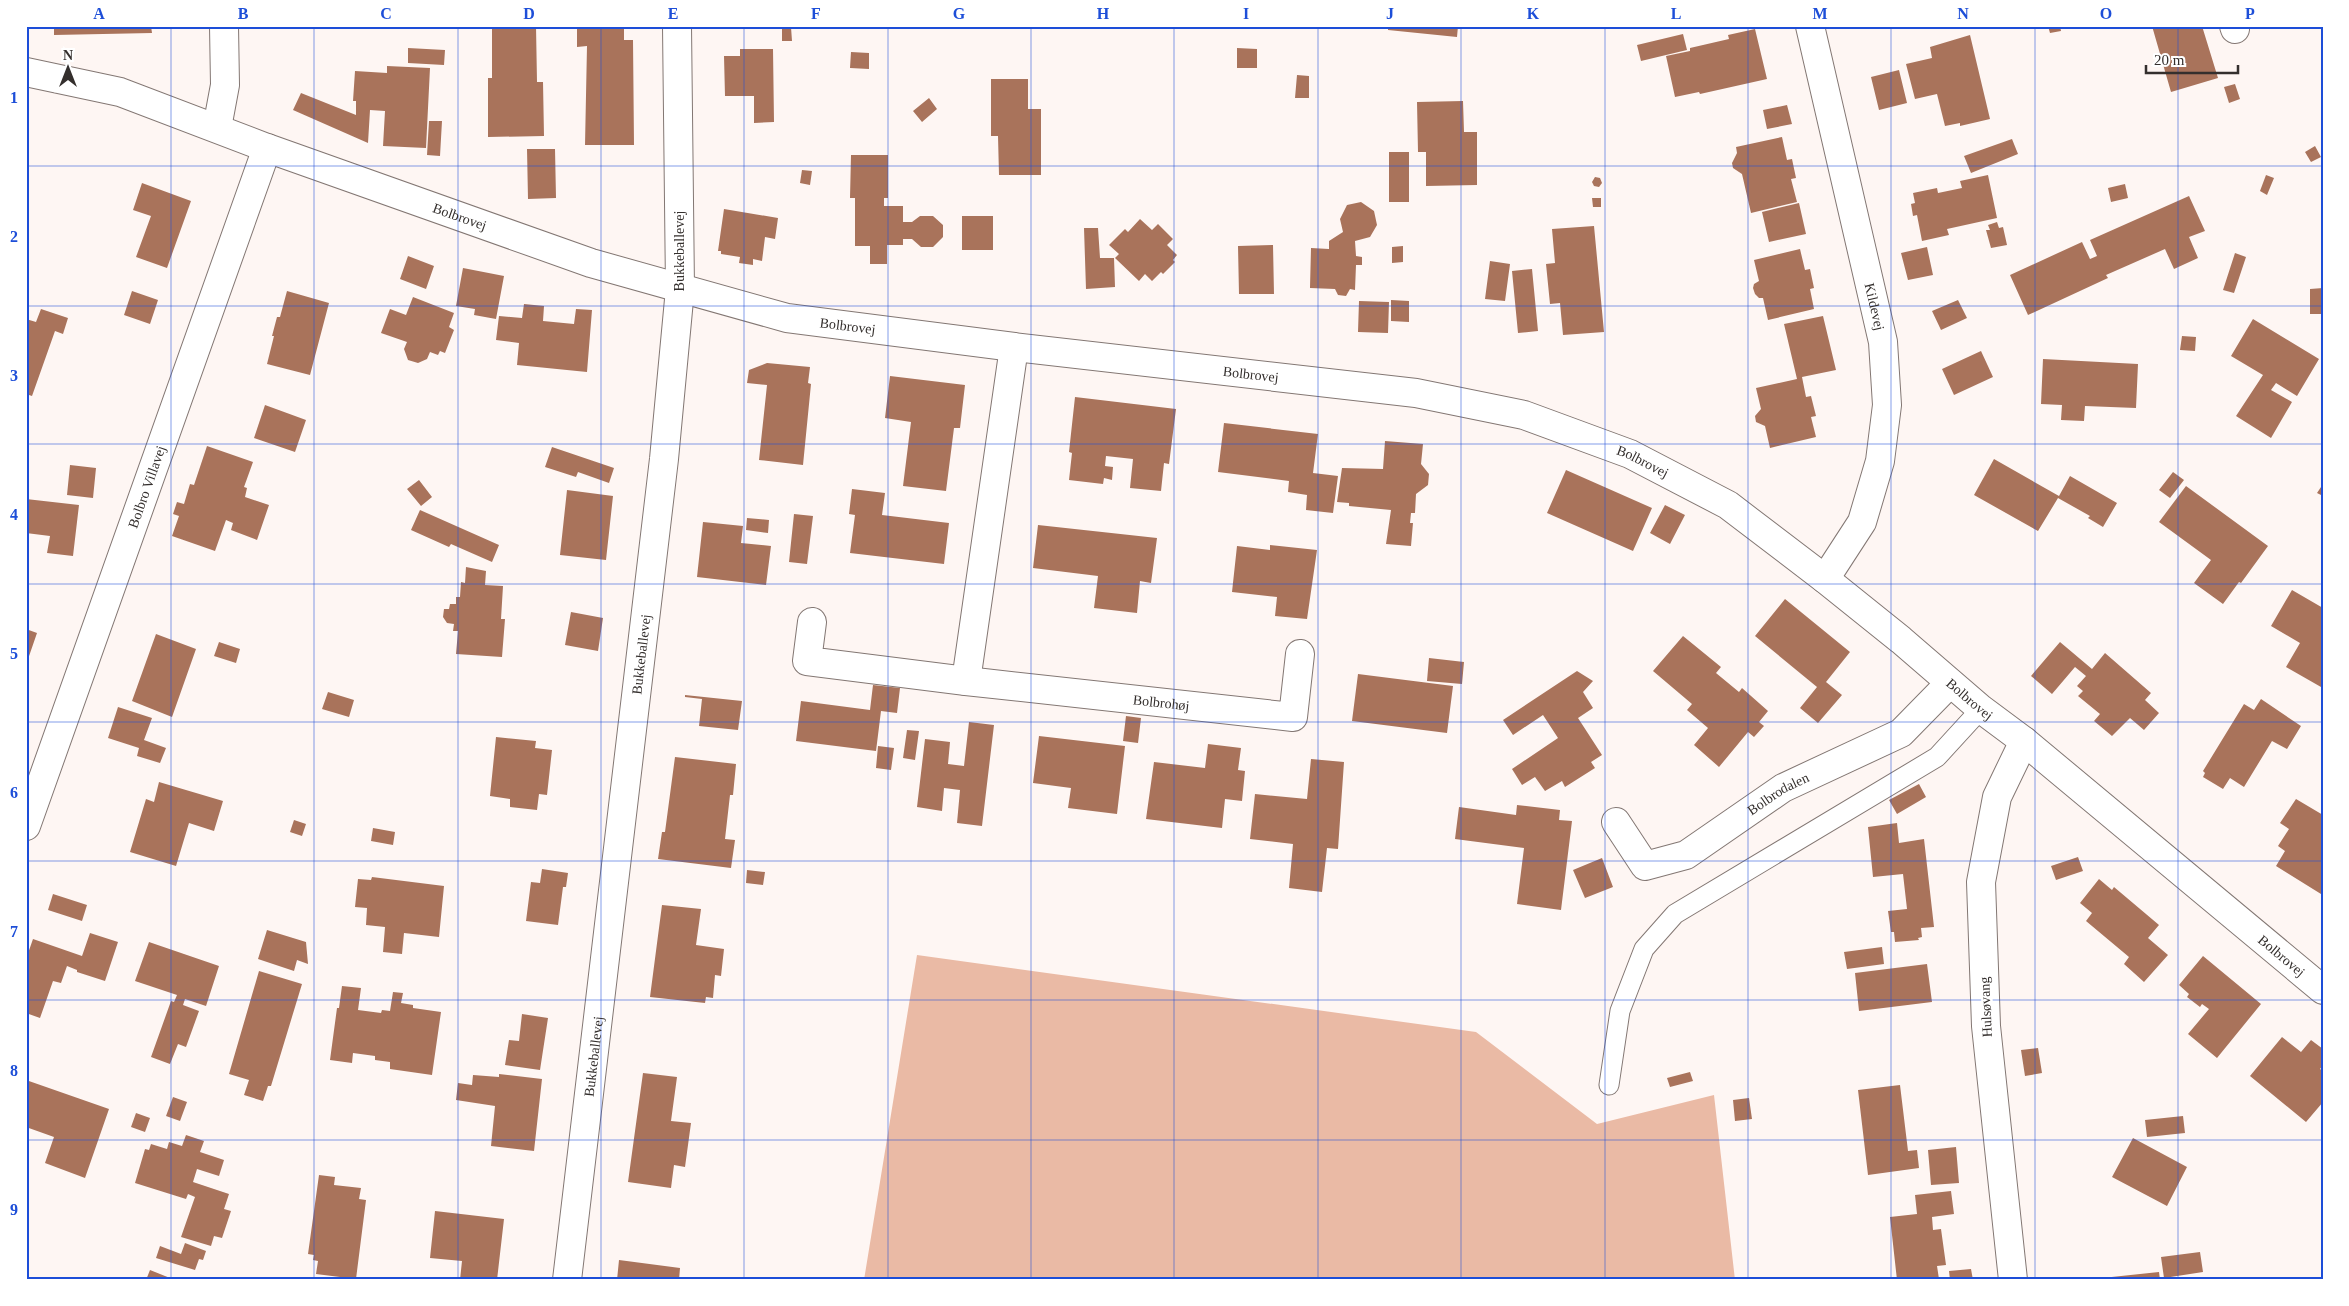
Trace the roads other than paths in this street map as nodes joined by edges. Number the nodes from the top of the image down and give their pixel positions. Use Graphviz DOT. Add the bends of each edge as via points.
graph roads {
  1 [pos="224,26"];
  2 [pos="677,26"];
  3 [pos="1810,26"];
  4 [pos="26,72"];
  5 [pos="217,128"];
  6 [pos="267,148"];
  7 [pos="680,289"];
  8 [pos="1014,347"];
  9 [pos="1825,579"];
  10 [pos="812,622"];
  11 [pos="1300,654"];
  12 [pos="966,681"];
  13 [pos="1950,683"];
  14 [pos="1981,709"];
  15 [pos="2024,741"];
  16 [pos="1616,822"];
  17 [pos="26,826"];
  18 [pos="2323,990"];
  19 [pos="1609,1085"];
  20 [pos="567,1280"];
  21 [pos="2013,1280"];
  1 -- 5 [label="street" via="225,85"];
  2 -- 7 [label="street, Bukkeballevej"];
  3 -- 9 [label="street, Kildevej" via="1883,342 1887,405 1880,461 1862,522"];
  4 -- 5 [label="street, Bolbrovej" via="120,92"];
  5 -- 6 [label="street, Bolbrovej"];
  6 -- 7 [label="street, Bolbrovej" via="591,263"];
  6 -- 17 [label="street, Bolbro Villavej"];
  7 -- 8 [label="street, Bolbrovej" via="787,318"];
  7 -- 20 [label="street, Bukkeballevej" via="662,479"];
  8 -- 9 [label="street, Bolbrovej" via="1416,393 1524,415 1630,454 1728,505"];
  8 -- 12 [label="street"];
  9 -- 13 [label="street, Bolbrovej"];
  10 -- 12 [label="street, Bolbrohøj" via="807,661"];
  11 -- 12 [label="street, Bolbrohøj" via="1294,717"];
  13 -- 14 [label="street, Bolbrovej"];
  13 -- 16 [label="street, Bolbrodalen" via="1901,733 1783,788 1686,855 1645,866"];
  14 -- 15 [label="street, Bolbrovej"];
  14 -- 19 [label="lane" via="1937,757 1675,914 1644,949 1620,1011"];
  15 -- 18 [label="street, Bolbrovej"];
  15 -- 21 [label="street, Hulsøvang" via="1997,797 1981,882 1986,1026"];
}
